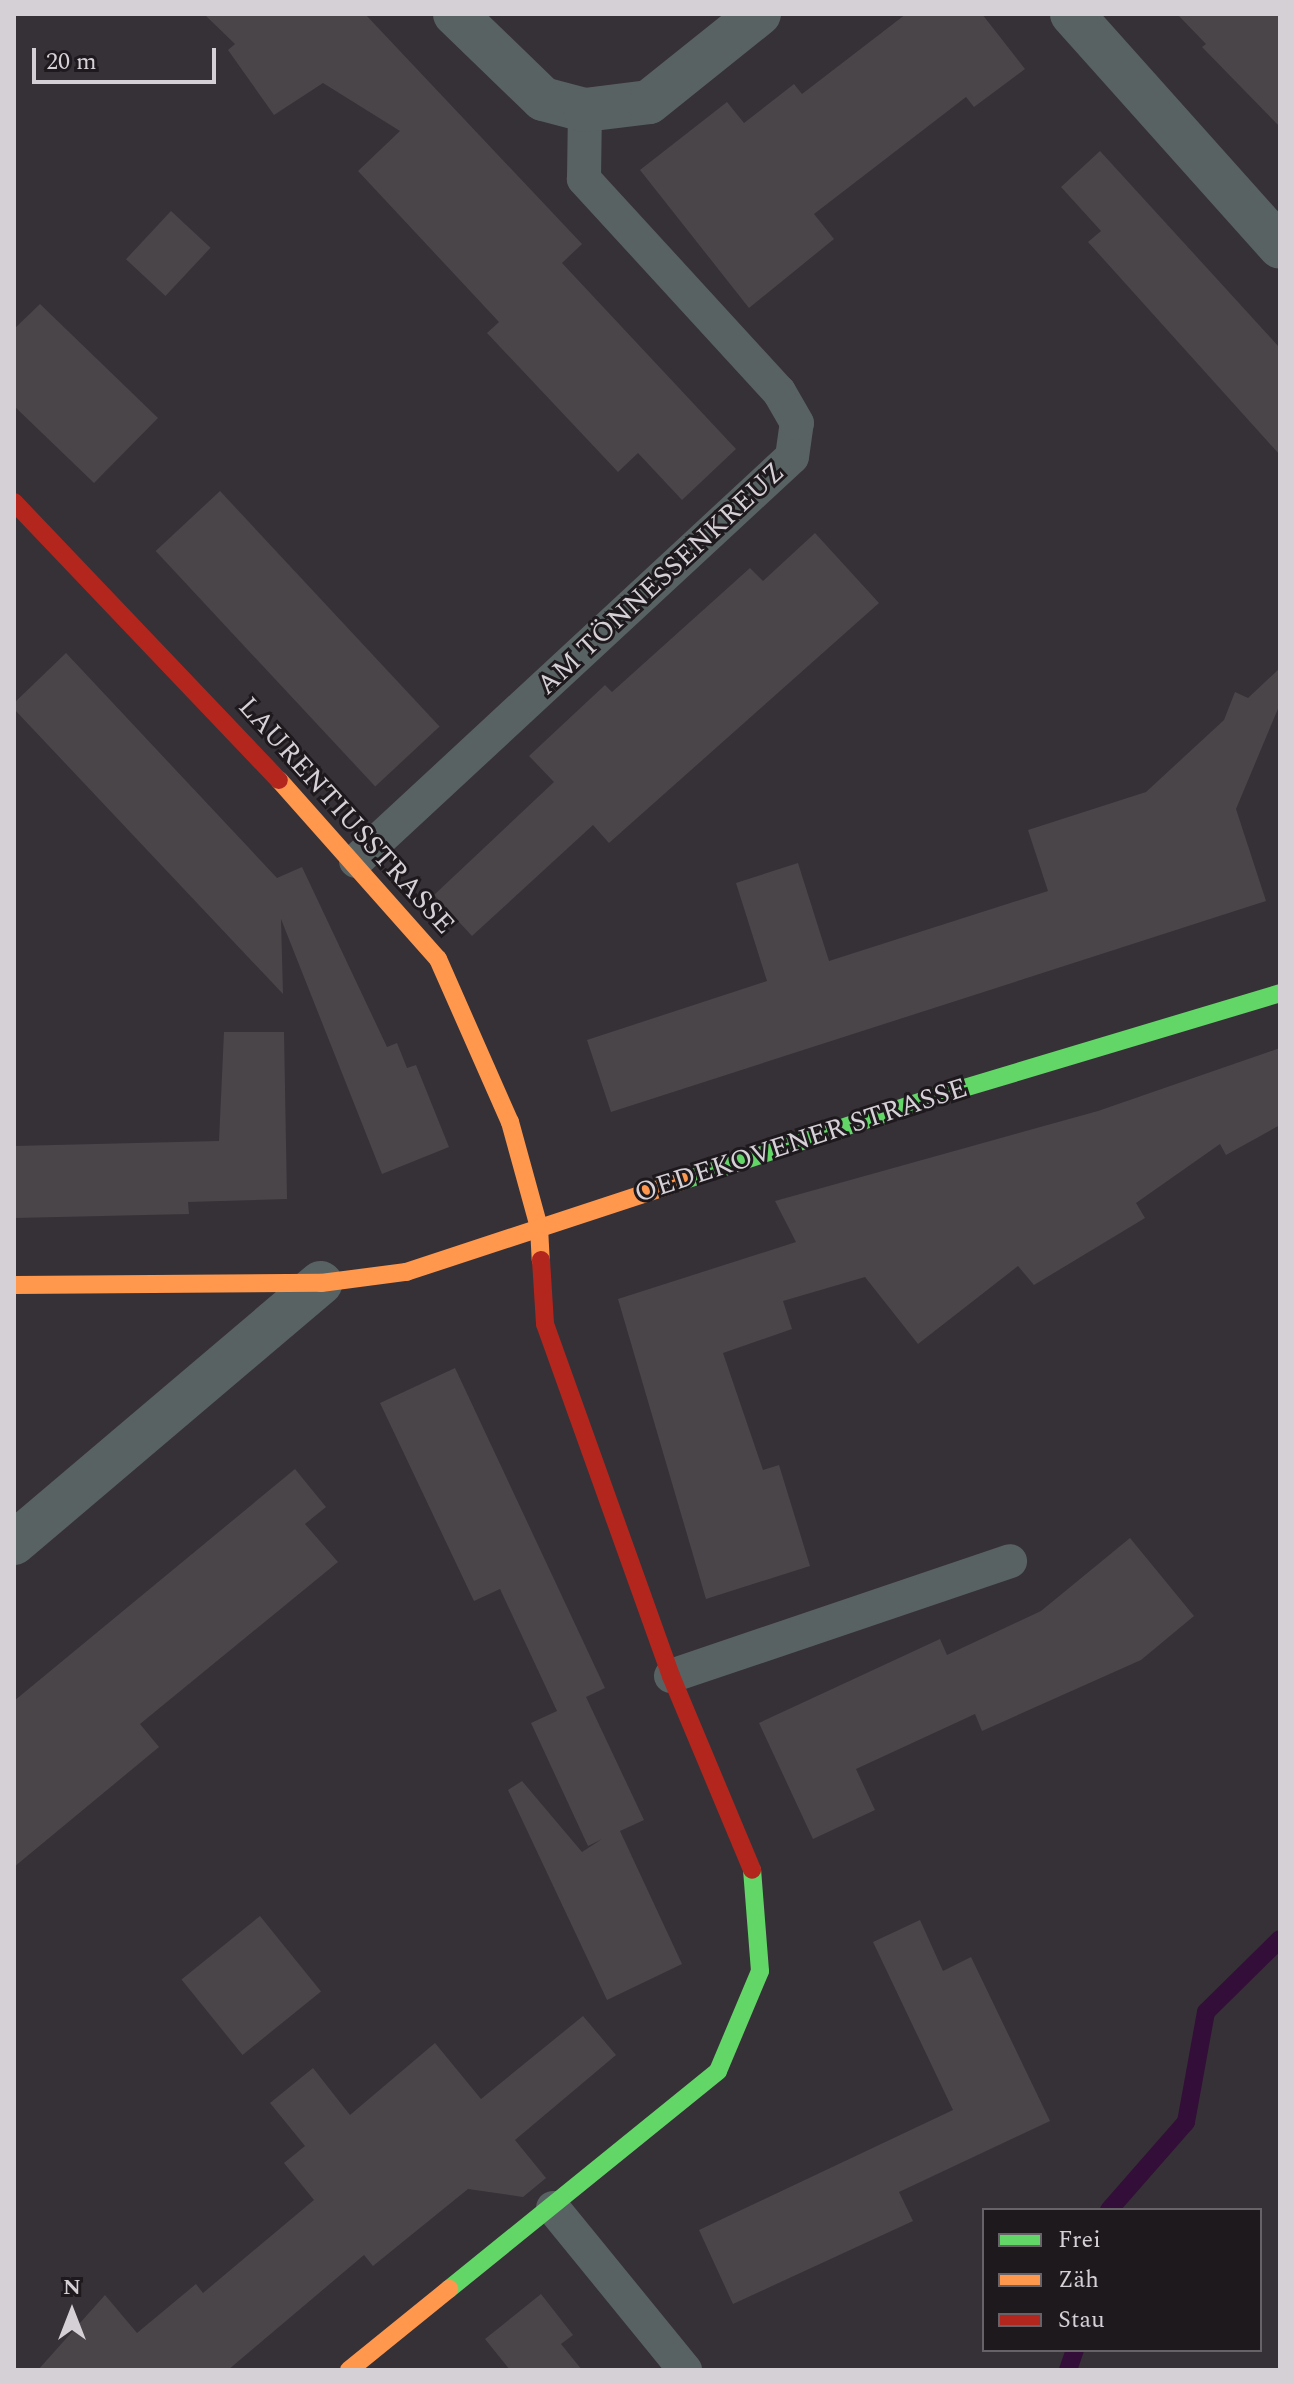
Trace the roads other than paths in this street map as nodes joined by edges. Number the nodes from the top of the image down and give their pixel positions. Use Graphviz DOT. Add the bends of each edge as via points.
graph roads {
  1 [pos="455,14"];
  2 [pos="759,14"];
  3 [pos="1072,14"];
  4 [pos="585,110"];
  5 [pos="1280,247"];
  6 [pos="14,502"];
  7 [pos="356,861"];
  8 [pos="1280,993"];
  9 [pos="539,1227"];
  10 [pos="321,1283"];
  11 [pos="14,1285"];
  12 [pos="14,1543"];
  13 [pos="1010,1561"];
  14 [pos="671,1676"];
  15 [pos="553,2208"];
  16 [pos="349,2370"];
  17 [pos="685,2370"];
  1 -- 4 [label="street" via="543,99"];
  2 -- 4 [label="street" via="649,102"];
  3 -- 5 [label="street"];
  4 -- 7 [label="lane, AM TÖNNESSENKREUZ" via="584,179 779,392 797,423 792,457"];
  6 -- 7 [label="street, LAURENTIUSSTRASSE"];
  7 -- 9 [label="street, LAURENTIUSSTRASSE" via="438,959 510,1122"];
  8 -- 9 [label="street, OEDEKOVENER STRASSE" via="944,1094"];
  9 -- 10 [label="street, OEDEKOVENER STRASSE" via="406,1272"];
  9 -- 14 [label="street, LAURENTIUSSTRASSE" via="545,1324"];
  10 -- 11 [label="street, OEDEKOVENER STRASSE"];
  10 -- 12 [label="street"];
  13 -- 14 [label="lane"];
  14 -- 15 [label="street, LAURENTIUSSTRASSE" via="755,1877 760,1971 718,2071"];
  15 -- 16 [label="street, LAURENTIUSSTRASSE"];
  15 -- 17 [label="lane"];
}
